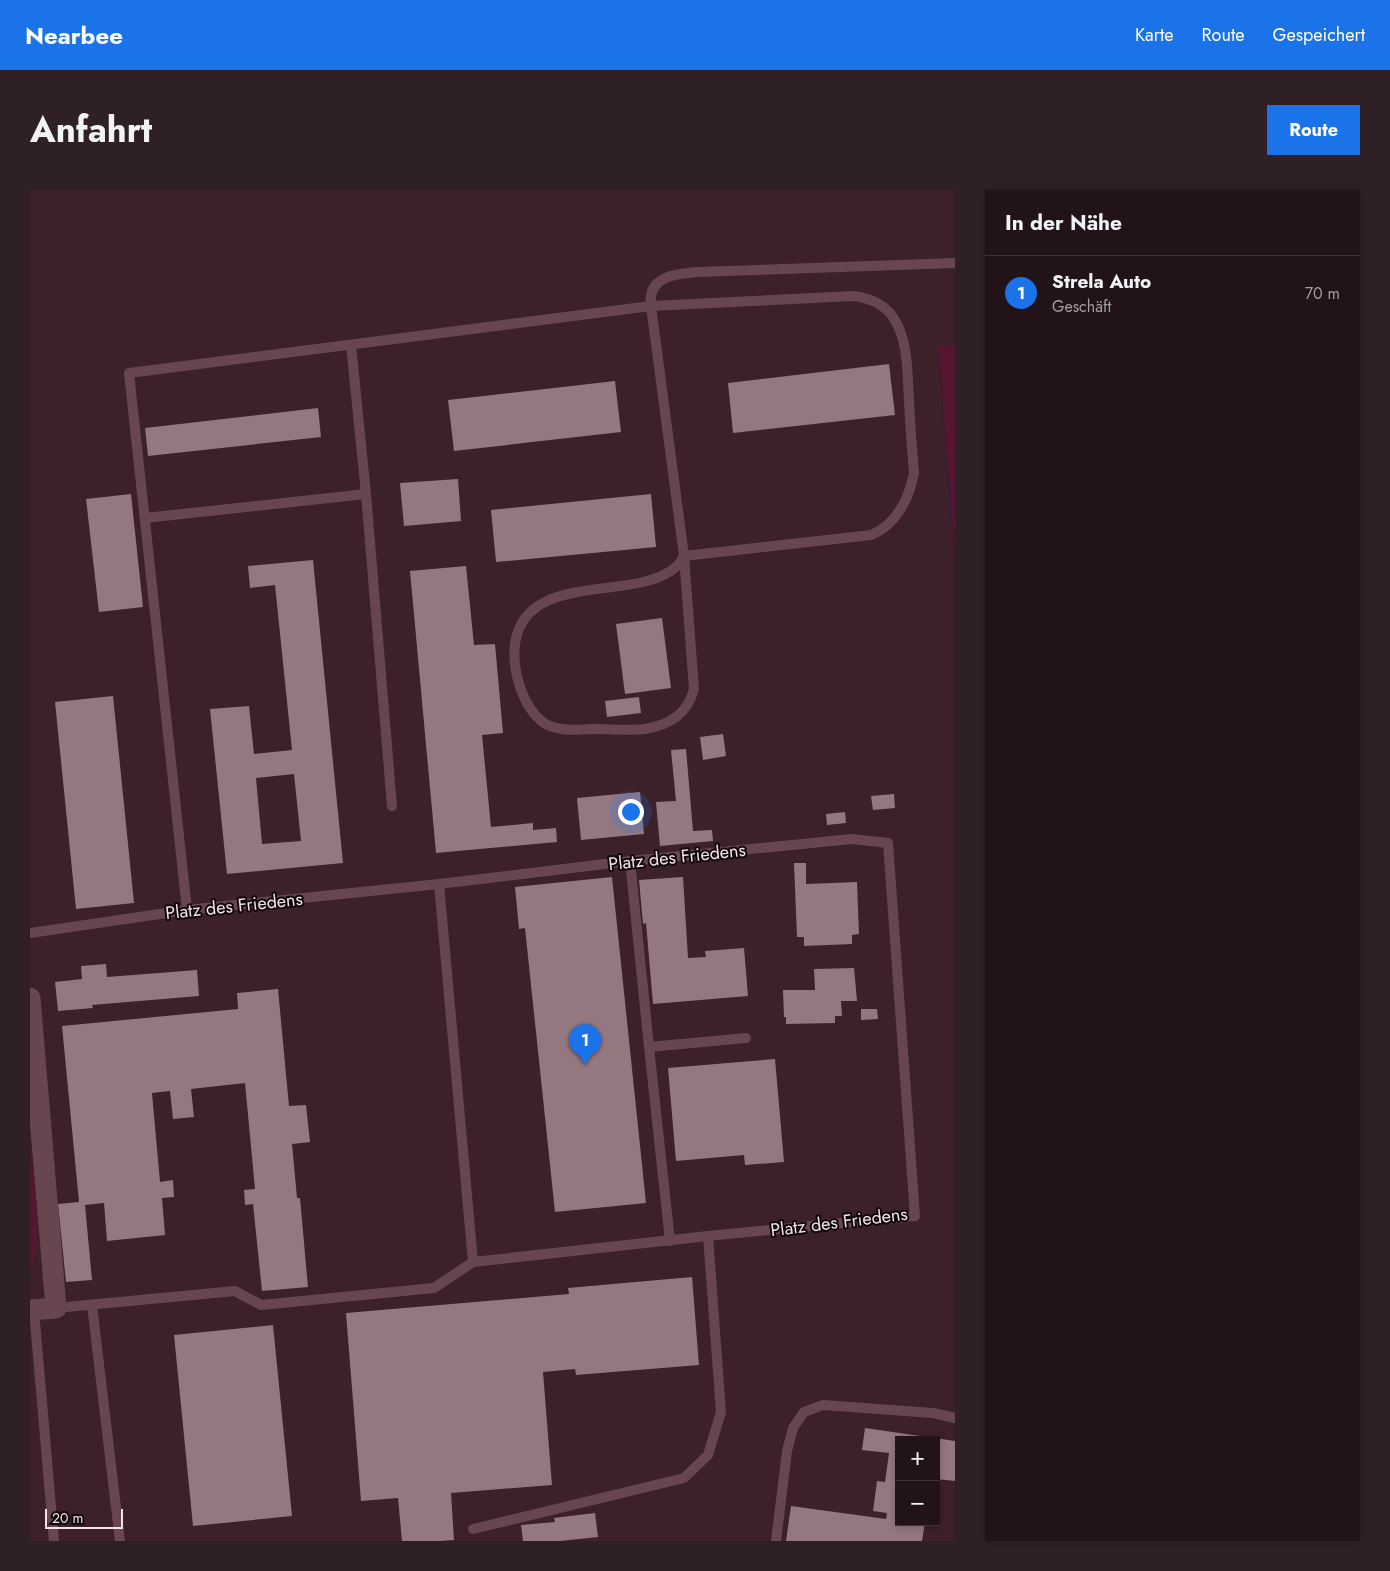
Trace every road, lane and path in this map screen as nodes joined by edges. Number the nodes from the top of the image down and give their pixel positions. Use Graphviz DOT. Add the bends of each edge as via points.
graph roads {
  1 [pos="955,263"];
  2 [pos="651,306"];
  3 [pos="351,345"];
  4 [pos="366,494"];
  5 [pos="145,518"];
  6 [pos="684,556"];
  7 [pos="392,806"];
  8 [pos="630,861"];
  9 [pos="440,884"];
  10 [pos="186,910"];
  11 [pos="30,933"];
  12 [pos="30,998"];
  13 [pos="746,1038"];
  14 [pos="649,1047"];
  15 [pos="708,1236"];
  16 [pos="670,1241"];
  17 [pos="473,1262"];
  18 [pos="92,1305"];
  19 [pos="56,1308"];
  20 [pos="32,1310"];
  21 [pos="955,1418"];
  22 [pos="473,1529"];
  23 [pos="54,1541"];
  24 [pos="120,1541"];
  25 [pos="776,1541"];
  1 -- 2 [label="lane" via="688,273 658,283 651,295"];
  2 -- 3 [label="lane"];
  2 -- 6 [label="lane"];
  2 -- 6 [label="lane" via="866,298 881,305 892,316 900,329 906,357 914,473 908,495 887,527 871,535"];
  3 -- 4 [label="lane"];
  3 -- 5 [label="lane" via="129,373"];
  4 -- 5 [label="lane"];
  4 -- 7 [label="lane"];
  5 -- 10 [label="lane"];
  6 -- 6 [label="lane" via="678,566 656,578 556,598 537,607 526,618 518,630 516,667 523,694 536,716 546,724 562,729 643,729 661,725 677,716 690,702 694,689"];
  8 -- 9 [label="lane, Platz des Friedens"];
  8 -- 14 [label="lane"];
  8 -- 15 [label="lane, Platz des Friedens" via="852,839 888,843 915,1216"];
  9 -- 10 [label="lane, Platz des Friedens"];
  9 -- 17 [label="lane"];
  10 -- 11 [label="lane, Platz des Friedens"];
  12 -- 19 [label="street"];
  13 -- 14 [label="lane"];
  14 -- 16 [label="lane"];
  15 -- 16 [label="lane, Platz des Friedens"];
  15 -- 22 [label="lane" via="721,1412 708,1455 684,1478"];
  16 -- 17 [label="lane, Platz des Friedens"];
  17 -- 18 [label="lane" via="434,1288 261,1306 235,1291"];
  18 -- 19 [label="lane"];
  18 -- 24 [label="lane"];
  19 -- 20 [label="street"];
  20 -- 23 [label="lane"];
  21 -- 25 [label="lane" via="933,1413 823,1405 804,1412 793,1428 787,1450"];
}
